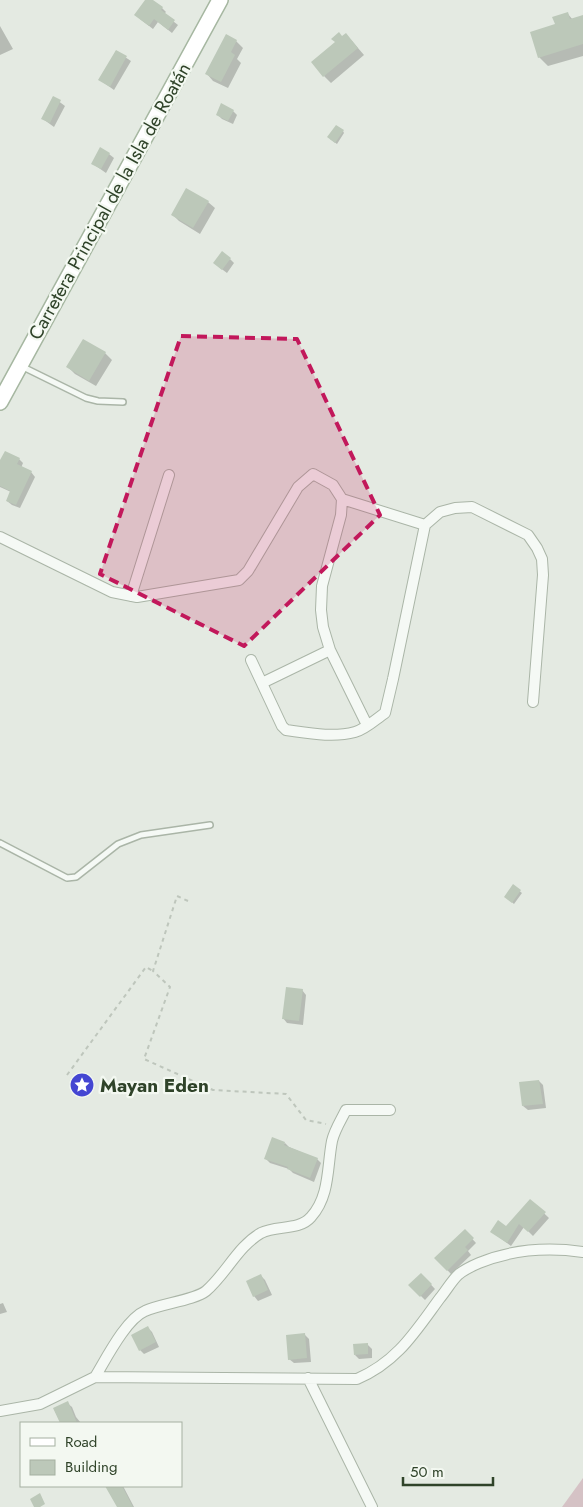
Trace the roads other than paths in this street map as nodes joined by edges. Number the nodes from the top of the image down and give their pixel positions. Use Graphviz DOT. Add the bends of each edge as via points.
graph roads {
  1 [pos="220,0"];
  2 [pos="20,366"];
  3 [pos="0,402"];
  4 [pos="122,402"];
  5 [pos="169,475"];
  6 [pos="342,499"];
  7 [pos="425,525"];
  8 [pos="0,537"];
  9 [pos="131,596"];
  10 [pos="330,650"];
  11 [pos="251,660"];
  12 [pos="262,683"];
  13 [pos="534,702"];
  14 [pos="367,725"];
  15 [pos="210,825"];
  16 [pos="0,843"];
  17 [pos="390,1110"];
  18 [pos="583,1252"];
  19 [pos="95,1377"];
  20 [pos="308,1378"];
  21 [pos="0,1411"];
  22 [pos="372,1507"];
  1 -- 2 [label="main road, Carretera Principal de la Isla de Roatán"];
  2 -- 3 [label="main road, Carretera Principal de la Isla de Roatán"];
  2 -- 4 [label="lane" via="86,398"];
  5 -- 9 [label="street"];
  6 -- 7 [label="street"];
  6 -- 9 [label="street" via="333,485 313,474 298,487 248,571 239,580"];
  6 -- 10 [label="street" via="341,515 322,586 323,627"];
  7 -- 13 [label="street" via="440,512 472,507 528,535 537,548 543,575"];
  7 -- 14 [label="street" via="385,713"];
  8 -- 9 [label="street" via="112,592"];
  10 -- 12 [label="street"];
  10 -- 14 [label="street"];
  11 -- 12 [label="street"];
  12 -- 14 [label="street" via="286,730 328,736 356,732"];
  15 -- 16 [label="lane" via="140,835 118,844 76,877 67,878"];
  17 -- 19 [label="street" via="346,1110 332,1139 321,1205 310,1219 294,1226 262,1232 248,1243 219,1280 204,1293 143,1311 126,1326"];
  18 -- 20 [label="street" via="532,1250 498,1255 475,1265 459,1274 410,1338 392,1358 373,1372 357,1379"];
  19 -- 20 [label="street"];
  19 -- 21 [label="street" via="40,1404"];
  20 -- 22 [label="street"];
}
